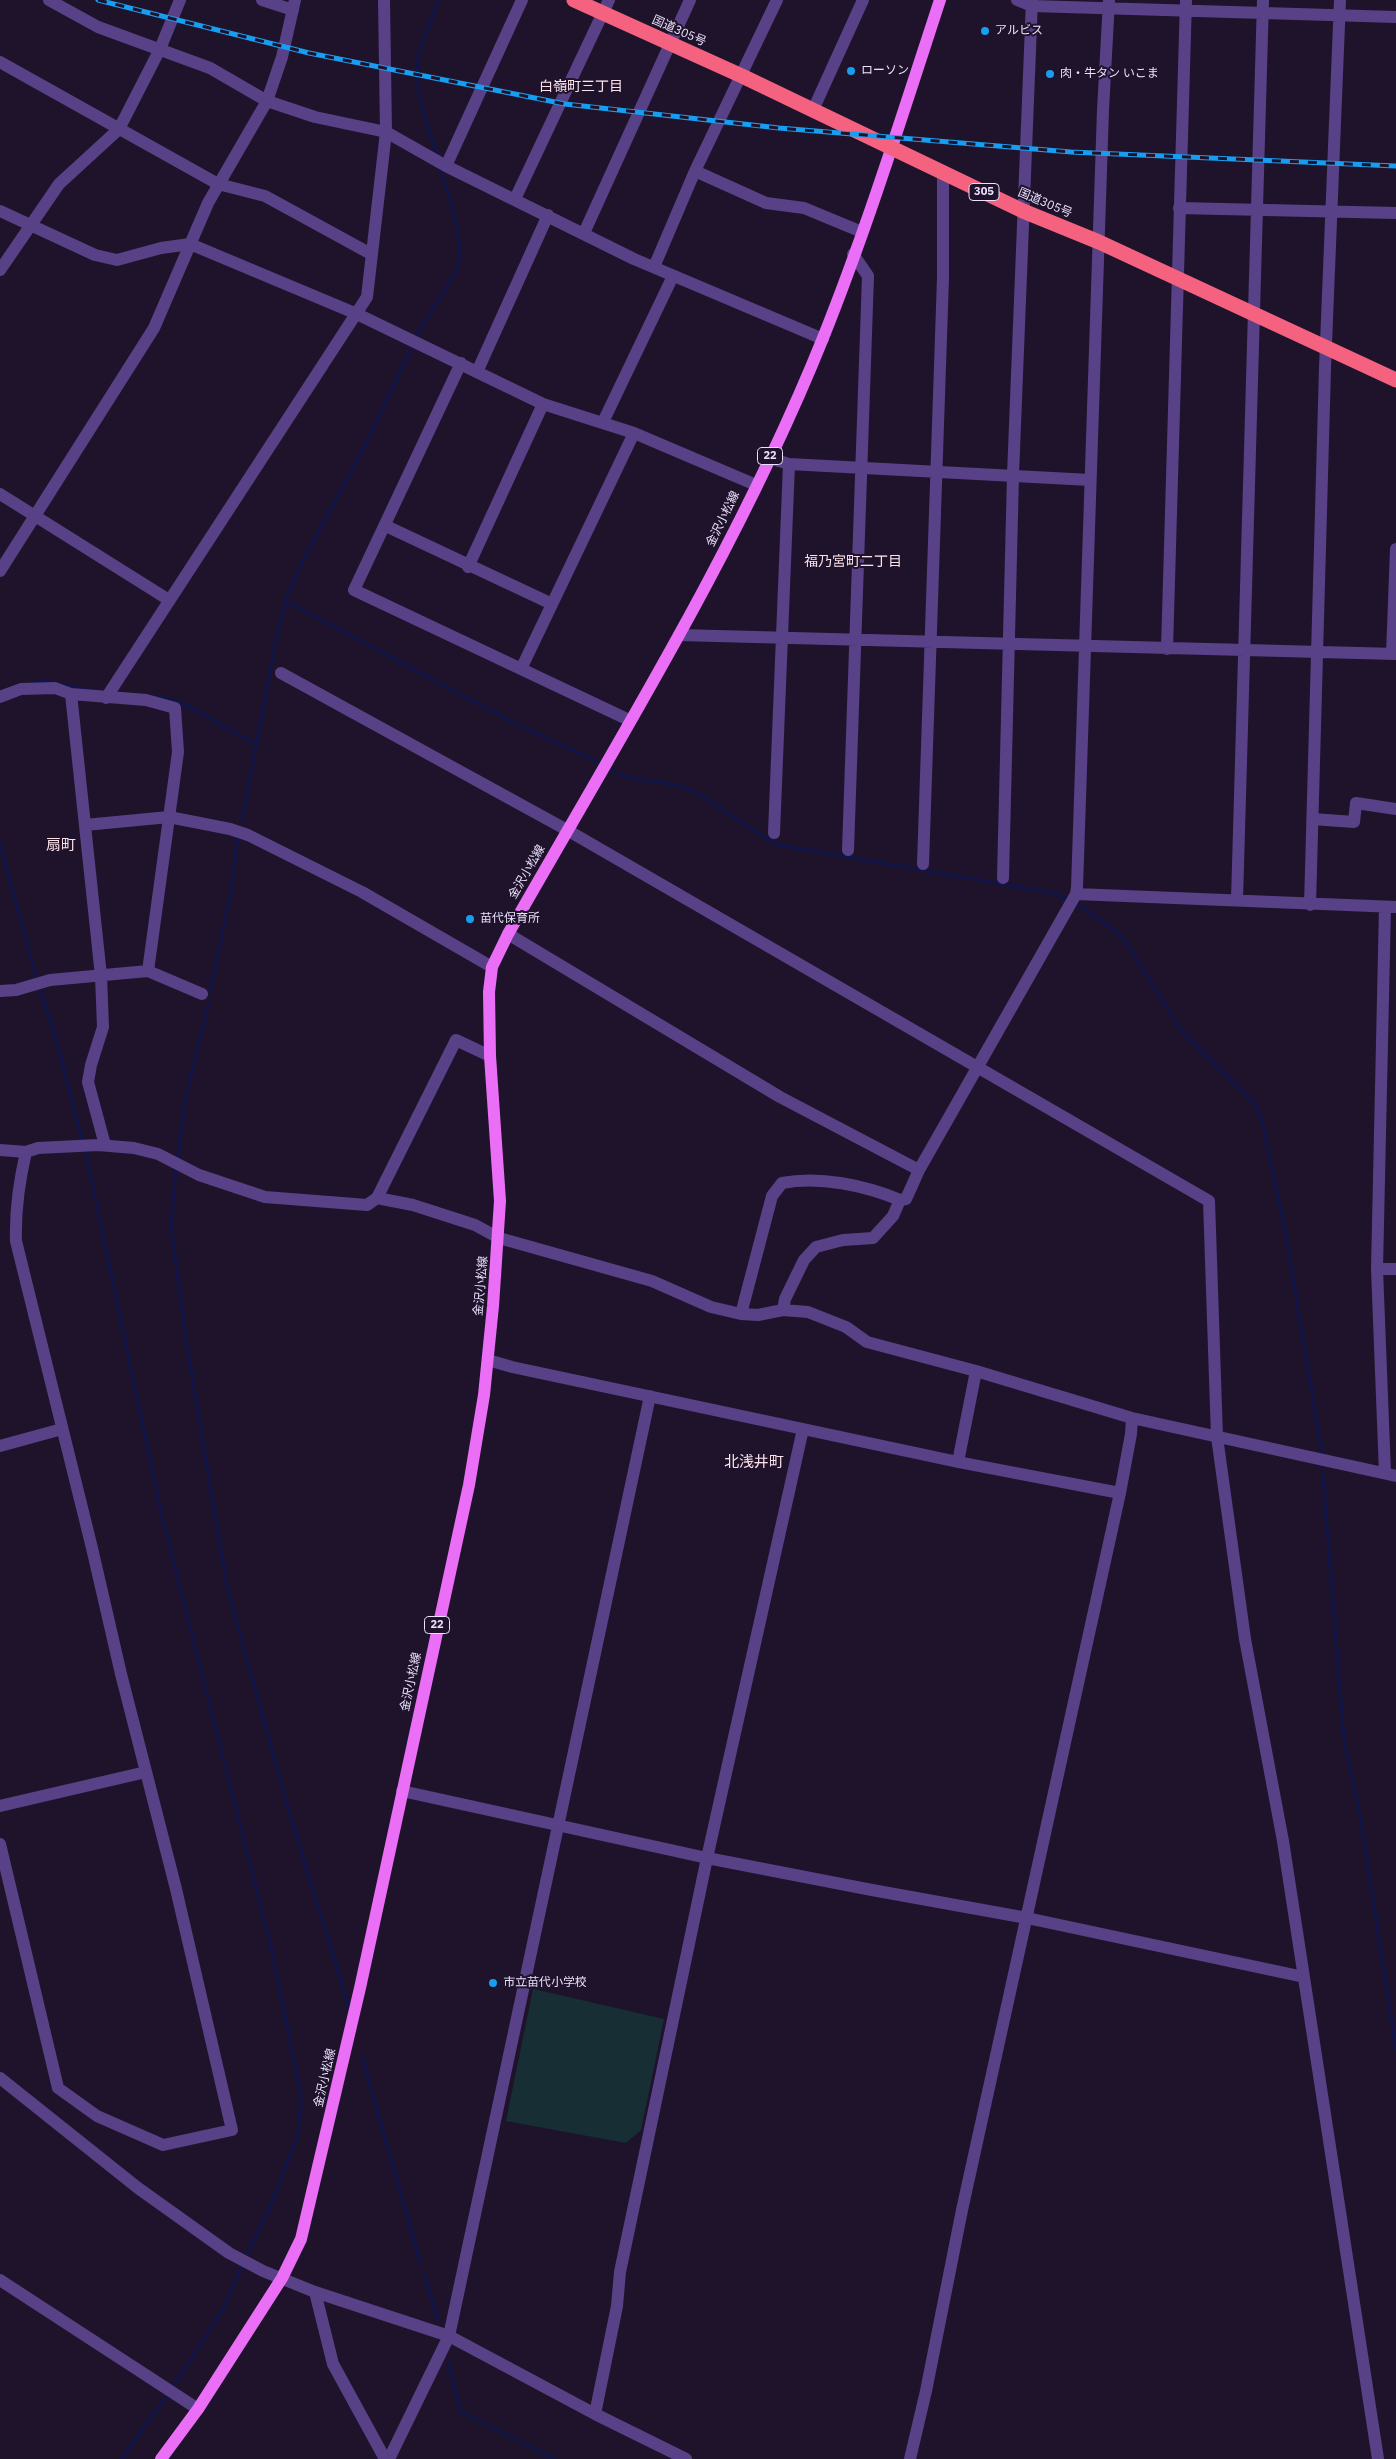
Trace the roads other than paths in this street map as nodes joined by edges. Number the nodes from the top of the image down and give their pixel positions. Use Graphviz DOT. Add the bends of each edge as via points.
graph roads {
  1 [pos="48,0"];
  2 [pos="180,0"];
  3 [pos="262,0"];
  4 [pos="384,0"];
  5 [pos="522,0"];
  6 [pos="574,0"];
  7 [pos="690,0"];
  8 [pos="777,0"];
  9 [pos="863,0"];
  10 [pos="940,0"];
  11 [pos="1017,0"];
  12 [pos="1340,0"];
  13 [pos="1032,3"];
  14 [pos="1109,4"];
  15 [pos="294,5"];
  16 [pos="1186,5"];
  17 [pos="1262,6"];
  18 [pos="606,7"];
  19 [pos="1339,15"];
  20 [pos="1396,17"];
  21 [pos="670,44"];
  22 [pos="160,49"];
  23 [pos="0,62"];
  24 [pos="742,76"];
  25 [pos="267,100"];
  26 [pos="813,110"];
  27 [pos="119,129"];
  28 [pos="386,132"];
  29 [pos="892,148"];
  30 [pos="446,166"];
  31 [pos="695,171"];
  32 [pos="943,173"];
  33 [pos="218,184"];
  34 [pos="515,200"];
  35 [pos="1179,208"];
  36 [pos="1256,210"];
  37 [pos="1332,210"];
  38 [pos="0,211"];
  39 [pos="1024,211"];
  40 [pos="1396,213"];
  41 [pos="548,215"];
  42 [pos="30,226"];
  43 [pos="862,232"];
  44 [pos="584,233"];
  45 [pos="1099,242"];
  46 [pos="190,244"];
  47 [pos="371,254"];
  48 [pos="854,254"];
  49 [pos="654,267"];
  50 [pos="0,270"];
  51 [pos="673,276"];
  52 [pos="1176,280"];
  53 [pos="356,314"];
  54 [pos="1253,315"];
  55 [pos="823,339"];
  56 [pos="1328,349"];
  57 [pos="460,363"];
  58 [pos="478,372"];
  59 [pos="1396,380"];
  60 [pos="543,404"];
  61 [pos="603,422"];
  62 [pos="634,433"];
  63 [pos="769,458"];
  64 [pos="789,464"];
  65 [pos="862,468"];
  66 [pos="936,472"];
  67 [pos="1013,475"];
  68 [pos="1090,480"];
  69 [pos="756,485"];
  70 [pos="0,494"];
  71 [pos="34,516"];
  72 [pos="386,526"];
  73 [pos="1396,550"];
  74 [pos="468,567"];
  75 [pos="0,570"];
  76 [pos="169,600"];
  77 [pos="552,604"];
  78 [pos="679,635"];
  79 [pos="782,638"];
  80 [pos="856,640"];
  81 [pos="931,642"];
  82 [pos="1008,644"];
  83 [pos="1085,648"];
  84 [pos="1167,649"];
  85 [pos="1245,650"];
  86 [pos="1318,652"];
  87 [pos="1394,654"];
  88 [pos="521,669"];
  89 [pos="281,673"];
  90 [pos="71,694"];
  91 [pos="0,697"];
  92 [pos="106,698"];
  93 [pos="629,720"];
  94 [pos="1396,809"];
  95 [pos="169,817"];
  96 [pos="1313,819"];
  97 [pos="85,825"];
  98 [pos="567,830"];
  99 [pos="774,833"];
  100 [pos="848,850"];
  101 [pos="923,864"];
  102 [pos="1002,878"];
  103 [pos="1076,894"];
  104 [pos="1237,900"];
  105 [pos="1310,905"];
  106 [pos="1391,907"];
  107 [pos="508,934"];
  108 [pos="492,967"];
  109 [pos="148,971"];
  110 [pos="101,976"];
  111 [pos="0,991"];
  112 [pos="202,994"];
  113 [pos="490,1056"];
  114 [pos="976,1067"];
  115 [pos="101,1145"];
  116 [pos="0,1150"];
  117 [pos="32,1150"];
  118 [pos="919,1170"];
  119 [pos="377,1198"];
  120 [pos="900,1200"];
  121 [pos="498,1238"];
  122 [pos="1377,1269"];
  123 [pos="1396,1270"];
  124 [pos="783,1310"];
  125 [pos="740,1314"];
  126 [pos="488,1360"];
  127 [pos="976,1371"];
  128 [pos="650,1396"];
  129 [pos="1132,1418"];
  130 [pos="62,1429"];
  131 [pos="803,1429"];
  132 [pos="1217,1437"];
  133 [pos="0,1446"];
  134 [pos="958,1462"];
  135 [pos="1391,1474"];
  136 [pos="1120,1492"];
  137 [pos="146,1772"];
  138 [pos="402,1791"];
  139 [pos="0,1806"];
  140 [pos="557,1826"];
  141 [pos="0,1844"];
  142 [pos="707,1858"];
  143 [pos="1027,1918"];
  144 [pos="1304,1978"];
  145 [pos="0,2078"];
  146 [pos="282,2278"];
  147 [pos="0,2280"];
  148 [pos="315,2292"];
  149 [pos="449,2336"];
  150 [pos="198,2409"];
  151 [pos="595,2414"];
  152 [pos="161,2459"];
  153 [pos="385,2459"];
  154 [pos="389,2459"];
  155 [pos="686,2459"];
  156 [pos="910,2459"];
  157 [pos="1378,2459"];
  1 -- 22 [label="street" via="98,27"];
  2 -- 22 [label="street"];
  3 -- 15 [label="street"];
  4 -- 28 [label="street"];
  5 -- 30 [label="street"];
  6 -- 18 [label="highway, 国道305号 / 305"];
  7 -- 21 [label="street"];
  8 -- 24 [label="street"];
  9 -- 26 [label="street"];
  10 -- 29 [label="main road, 金沢小松線"];
  11 -- 13 [label="street"];
  12 -- 19 [label="street"];
  13 -- 14 [label="street"];
  13 -- 39 [label="street"];
  14 -- 16 [label="street"];
  14 -- 45 [label="street"];
  15 -- 25 [label="street" via="282,57"];
  16 -- 17 [label="street"];
  16 -- 35 [label="street"];
  17 -- 19 [label="street"];
  17 -- 36 [label="street"];
  18 -- 21 [label="highway, 国道305号 / 305"];
  18 -- 34 [label="street"];
  19 -- 20 [label="street"];
  19 -- 37 [label="street"];
  21 -- 24 [label="highway, 国道305号 / 305"];
  21 -- 44 [label="street"];
  22 -- 25 [label="street" via="210,68"];
  22 -- 27 [label="street"];
  23 -- 27 [label="street"];
  24 -- 26 [label="highway, 国道305号 / 305"];
  24 -- 31 [label="street"];
  25 -- 28 [label="street" via="315,117"];
  25 -- 33 [label="street"];
  26 -- 29 [label="highway, 国道305号 / 305"];
  27 -- 33 [label="street"];
  27 -- 42 [label="street" via="59,184"];
  28 -- 30 [label="street"];
  28 -- 47 [label="street"];
  29 -- 32 [label="highway, 国道305号 / 305"];
  29 -- 43 [label="main road, 金沢小松線 / 22"];
  30 -- 34 [label="street"];
  31 -- 43 [label="street" via="766,204 804,208"];
  31 -- 49 [label="street"];
  32 -- 39 [label="highway, 国道305号 / 305"];
  32 -- 66 [label="street"];
  33 -- 46 [label="street"];
  33 -- 47 [label="street" via="265,196"];
  34 -- 41 [label="street"];
  35 -- 36 [label="street"];
  35 -- 52 [label="street"];
  36 -- 37 [label="street"];
  36 -- 54 [label="street"];
  37 -- 40 [label="street"];
  37 -- 56 [label="street"];
  38 -- 42 [label="street"];
  39 -- 45 [label="highway, 国道305号 / 305"];
  39 -- 67 [label="street"];
  41 -- 44 [label="street"];
  41 -- 58 [label="street"];
  42 -- 46 [label="street" via="95,255 117,260"];
  42 -- 50 [label="street"];
  43 -- 48 [label="main road, 金沢小松線 / 22"];
  44 -- 49 [label="street"];
  45 -- 52 [label="highway, 国道305号 / 305"];
  45 -- 68 [label="street"];
  46 -- 53 [label="street"];
  46 -- 71 [label="street" via="154,328"];
  47 -- 53 [label="street" via="366,297"];
  48 -- 55 [label="main road, 金沢小松線 / 22"];
  48 -- 65 [label="street" via="868,276"];
  49 -- 51 [label="street"];
  51 -- 55 [label="street"];
  51 -- 61 [label="street"];
  52 -- 54 [label="highway, 国道305号 / 305"];
  52 -- 84 [label="street"];
  53 -- 57 [label="street"];
  53 -- 76 [label="street"];
  54 -- 56 [label="highway, 国道305号 / 305"];
  54 -- 85 [label="street"];
  55 -- 63 [label="main road, 金沢小松線 / 22"];
  56 -- 59 [label="highway, 国道305号 / 305"];
  56 -- 86 [label="street"];
  57 -- 58 [label="street"];
  57 -- 72 [label="street"];
  58 -- 60 [label="street"];
  60 -- 61 [label="street"];
  60 -- 74 [label="street"];
  61 -- 62 [label="street"];
  62 -- 69 [label="street"];
  62 -- 77 [label="street"];
  63 -- 64 [label="street"];
  63 -- 69 [label="main road, 金沢小松線 / 22"];
  64 -- 65 [label="street"];
  64 -- 79 [label="street"];
  65 -- 66 [label="street"];
  65 -- 80 [label="street"];
  66 -- 67 [label="street"];
  66 -- 81 [label="street"];
  67 -- 68 [label="street"];
  67 -- 82 [label="street"];
  68 -- 83 [label="street"];
  69 -- 78 [label="main road, 金沢小松線 / 22"];
  70 -- 71 [label="street"];
  71 -- 75 [label="street"];
  71 -- 76 [label="street"];
  72 -- 74 [label="street"];
  72 -- 88 [label="street" via="354,590"];
  73 -- 87 [label="street"];
  74 -- 77 [label="street"];
  76 -- 92 [label="street"];
  77 -- 88 [label="street"];
  78 -- 79 [label="street"];
  78 -- 93 [label="main road, 金沢小松線 / 22"];
  79 -- 80 [label="street"];
  79 -- 99 [label="street"];
  80 -- 81 [label="street"];
  80 -- 100 [label="street"];
  81 -- 82 [label="street"];
  81 -- 101 [label="street"];
  82 -- 83 [label="street"];
  82 -- 102 [label="street"];
  83 -- 84 [label="street"];
  83 -- 103 [label="street"];
  84 -- 85 [label="street"];
  85 -- 86 [label="street"];
  85 -- 104 [label="street"];
  86 -- 87 [label="street"];
  86 -- 96 [label="street"];
  88 -- 93 [label="street"];
  89 -- 98 [label="street"];
  90 -- 91 [label="street" via="55,688 21,689"];
  90 -- 92 [label="street"];
  90 -- 97 [label="street"];
  92 -- 95 [label="street" via="146,700 175,708 178,752"];
  93 -- 98 [label="main road, 金沢小松線 / 22"];
  94 -- 96 [label="street" via="1356,802 1354,822"];
  95 -- 97 [label="street"];
  95 -- 108 [label="street" via="248,835 362,892"];
  95 -- 109 [label="street"];
  96 -- 105 [label="street"];
  97 -- 110 [label="street"];
  98 -- 107 [label="main road, 金沢小松線 / 22"];
  98 -- 114 [label="street"];
  103 -- 104 [label="street"];
  103 -- 114 [label="street"];
  104 -- 105 [label="street"];
  105 -- 106 [label="street"];
  106 -- 122 [label="street"];
  107 -- 108 [label="main road, 金沢小松線 / 22"];
  107 -- 118 [label="street" via="780,1097"];
  108 -- 113 [label="main road, 金沢小松線 / 22"];
  109 -- 110 [label="street"];
  109 -- 112 [label="street"];
  110 -- 111 [label="street" via="50,980"];
  110 -- 115 [label="street" via="103,1027 88,1082"];
  113 -- 119 [label="street" via="456,1040"];
  113 -- 121 [label="main road, 金沢小松線 / 22" via="500,1201"];
  114 -- 118 [label="street"];
  114 -- 132 [label="street" via="1209,1201"];
  115 -- 117 [label="street"];
  115 -- 119 [label="street" via="158,1154 199,1175 265,1197 367,1205"];
  116 -- 117 [label="street"];
  117 -- 130 [label="street" via="20,1179 16,1241"];
  118 -- 120 [label="street" via="906,1199"];
  119 -- 121 [label="street" via="413,1205 475,1225"];
  120 -- 124 [label="street" via="893,1216 873,1238 816,1246 804,1260"];
  120 -- 125 [label="street" via="826,1182 802,1179 782,1183 772,1196"];
  121 -- 125 [label="street" via="652,1281 711,1307"];
  121 -- 126 [label="main road, 金沢小松線 / 22"];
  122 -- 123 [label="street"];
  122 -- 135 [label="street"];
  124 -- 125 [label="street" via="758,1315"];
  124 -- 127 [label="street" via="808,1312 846,1327 867,1342"];
  126 -- 128 [label="street"];
  126 -- 138 [label="main road, 金沢小松線 / 22" via="469,1485"];
  127 -- 129 [label="street"];
  127 -- 134 [label="street"];
  128 -- 131 [label="street"];
  128 -- 140 [label="street"];
  129 -- 132 [label="street"];
  129 -- 136 [label="street"];
  130 -- 133 [label="street"];
  130 -- 137 [label="street"];
  131 -- 134 [label="street"];
  131 -- 142 [label="street"];
  132 -- 135 [label="street"];
  132 -- 144 [label="street" via="1244,1639 1283,1841"];
  134 -- 136 [label="street"];
  136 -- 143 [label="street"];
  137 -- 139 [label="street"];
  137 -- 141 [label="street" via="232,2130 163,2145 98,2116 58,2088"];
  138 -- 140 [label="street"];
  138 -- 146 [label="main road, 金沢小松線 / 22" via="301,2239"];
  140 -- 142 [label="street"];
  140 -- 149 [label="street"];
  142 -- 143 [label="street"];
  142 -- 151 [label="street" via="620,2272 617,2306"];
  143 -- 144 [label="street"];
  143 -- 156 [label="street"];
  144 -- 157 [label="street"];
  145 -- 146 [label="street" via="130,2182 229,2253"];
  146 -- 148 [label="street"];
  146 -- 150 [label="main road, 金沢小松線 / 22"];
  147 -- 150 [label="street"];
  148 -- 149 [label="street"];
  148 -- 153 [label="street" via="332,2364"];
  149 -- 151 [label="street"];
  149 -- 154 [label="street"];
  150 -- 152 [label="main road, 金沢小松線 / 22"];
  151 -- 155 [label="street"];
}
